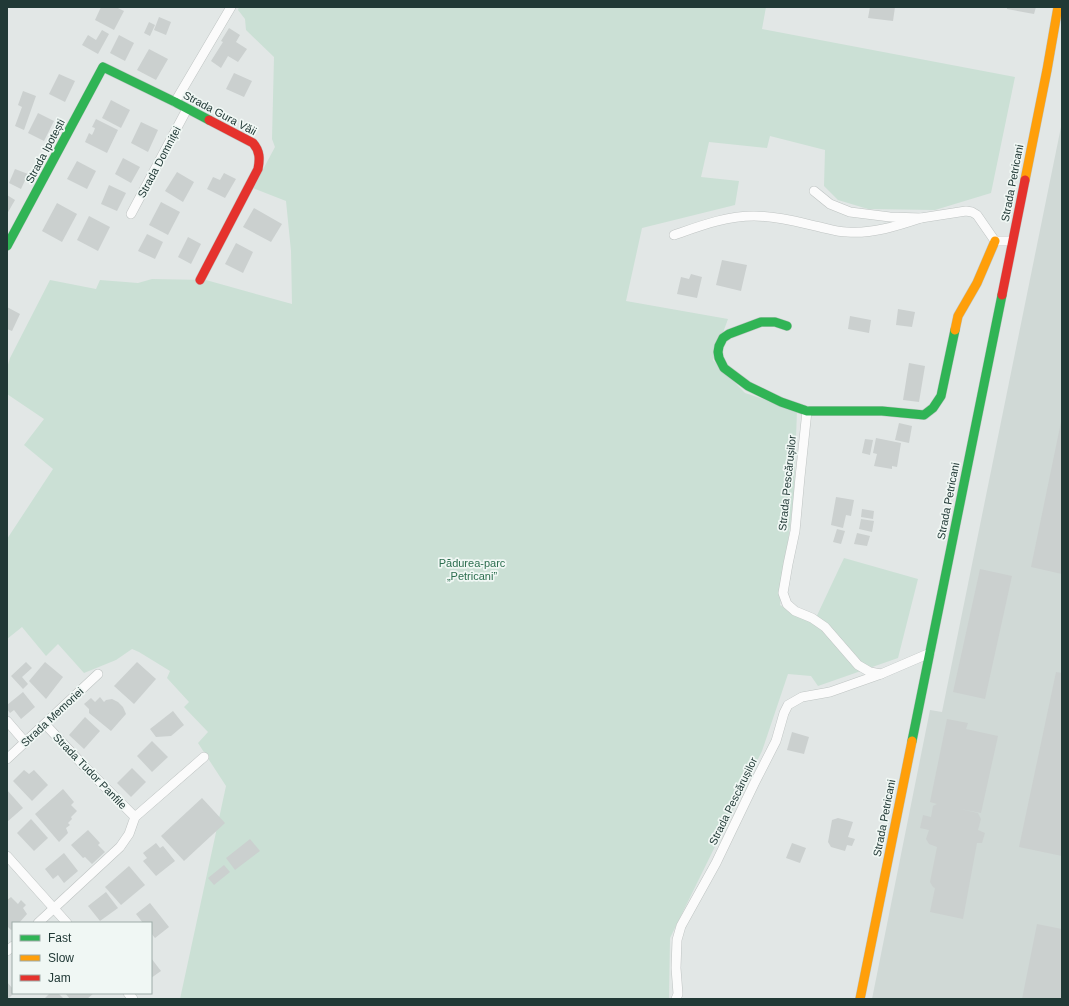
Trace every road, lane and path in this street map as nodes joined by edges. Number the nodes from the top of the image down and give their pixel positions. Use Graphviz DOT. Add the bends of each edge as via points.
graph roads {
  1 [pos="231,7"];
  2 [pos="1058,7"];
  3 [pos="103,67"];
  4 [pos="175,102"];
  5 [pos="186,109"];
  6 [pos="814,191"];
  7 [pos="130,214"];
  8 [pos="921,218"];
  9 [pos="674,235"];
  10 [pos="995,241"];
  11 [pos="1012,241"];
  12 [pos="7,246"];
  13 [pos="200,280"];
  14 [pos="787,326"];
  15 [pos="807,411"];
  16 [pos="930,653"];
  17 [pos="98,674"];
  18 [pos="881,674"];
  19 [pos="7,721"];
  20 [pos="45,724"];
  21 [pos="25,742"];
  22 [pos="204,756"];
  23 [pos="7,760"];
  24 [pos="135,817"];
  25 [pos="7,856"];
  26 [pos="54,908"];
  27 [pos="39,922"];
  28 [pos="66,922"];
  29 [pos="676,999"];
  30 [pos="860,999"];
  1 -- 4 [label="street"];
  2 -- 11 [label="street, Strada Petricani"];
  3 -- 4 [label="street, Strada Gura Văii"];
  3 -- 12 [label="street, Strada Ipotești"];
  4 -- 5 [label="street, Strada Gura Văii"];
  5 -- 7 [label="street, Strada Domniței"];
  5 -- 13 [label="street, Strada Gura Văii" via="253,143 260,154 258,169"];
  6 -- 8 [label="street" via="830,204 850,212"];
  8 -- 9 [label="street" via="885,229 859,233 776,218 747,216 713,222"];
  8 -- 10 [label="street" via="972,212"];
  10 -- 11 [label="street"];
  10 -- 15 [label="street" via="977,283 958,316 941,396 933,408 924,416 882,411"];
  11 -- 16 [label="street, Strada Petricani"];
  14 -- 15 [label="street" via="775,322 761,322 729,334 723,338 719,346 719,358 724,368 748,386"];
  15 -- 18 [label="street, Strada Pescărușilor" via="795,531 783,593 787,604 825,627 858,665 870,672"];
  16 -- 18 [label="street, Strada Pescărușilor"];
  16 -- 30 [label="street, Strada Petricani"];
  17 -- 20 [label="street, Strada Memoriei"];
  18 -- 29 [label="street, Strada Pescărușilor" via="830,692 802,697 788,705 776,741 716,863 681,926 677,940"];
  19 -- 21 [label="street"];
  20 -- 21 [label="street, Strada Memoriei"];
  20 -- 24 [label="street, Strada Tudor Panfile"];
  21 -- 23 [label="street, Strada Memoriei"];
  22 -- 24 [label="street, Strada Tudor Panfile"];
  24 -- 26 [label="street, Strada Tudor Panfile" via="129,834 120,847"];
  25 -- 26 [label="street"];
  26 -- 27 [label="street, Strada Tudor Panfile"];
  26 -- 28 [label="street"];
}
